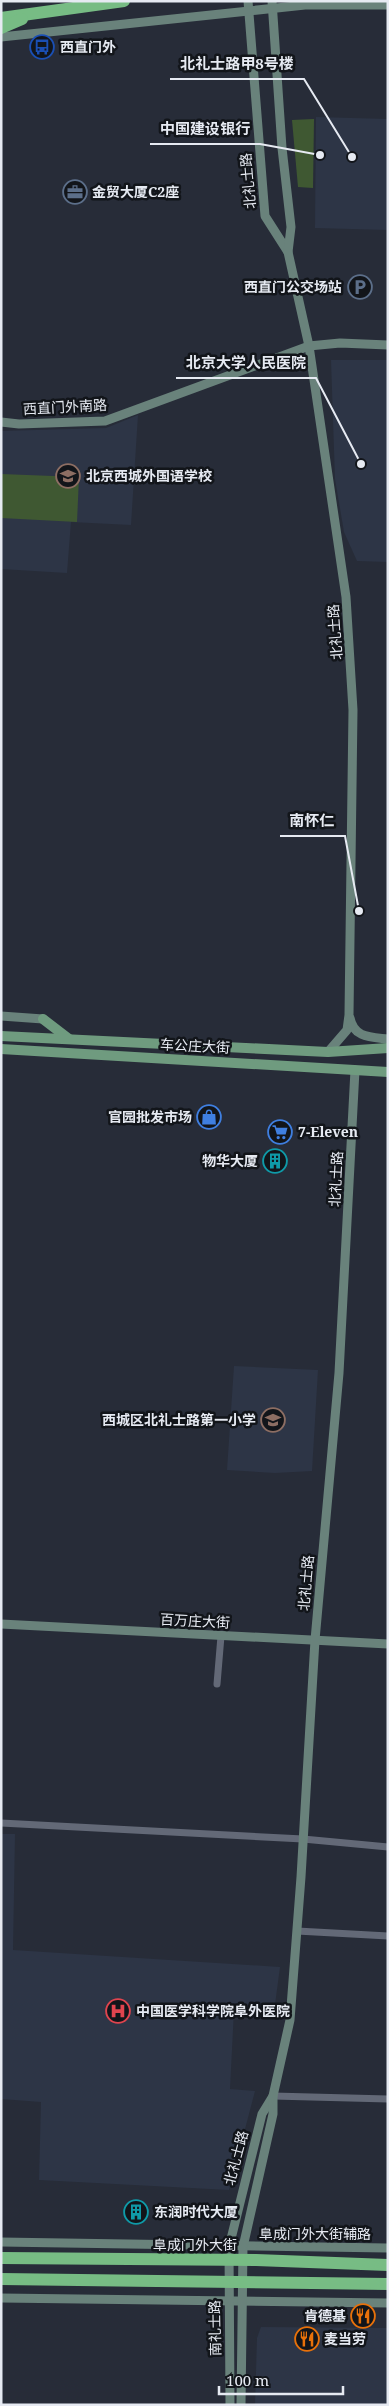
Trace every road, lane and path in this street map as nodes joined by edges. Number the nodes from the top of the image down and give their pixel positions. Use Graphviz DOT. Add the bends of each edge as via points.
graph roads {
  1 [pos="124,1"];
  2 [pos="248,1"];
  3 [pos="272,5"];
  4 [pos="388,5"];
  5 [pos="39,11"];
  6 [pos="249,11"];
  7 [pos="1,18"];
  8 [pos="1,28"];
  9 [pos="1,37"];
  10 [pos="288,252"];
  11 [pos="388,345"];
  12 [pos="309,346"];
  13 [pos="1,422"];
  14 [pos="349,1015"];
  15 [pos="1,1016"];
  16 [pos="43,1019"];
  17 [pos="1,1036"];
  18 [pos="388,1039"];
  19 [pos="69,1040"];
  20 [pos="388,1048"];
  21 [pos="1,1049"];
  22 [pos="328,1052"];
  23 [pos="355,1070"];
  24 [pos="388,1072"];
  25 [pos="1,1624"];
  26 [pos="221,1636"];
  27 [pos="315,1640"];
  28 [pos="388,1644"];
  29 [pos="218,1684"];
  30 [pos="1,1823"];
  31 [pos="302,1839"];
  32 [pos="388,1847"];
  33 [pos="297,1931"];
  34 [pos="388,1936"];
  35 [pos="273,2096"];
  36 [pos="388,2100"];
  37 [pos="1,2242"];
  38 [pos="229,2247"];
  39 [pos="388,2248"];
  40 [pos="243,2253"];
  41 [pos="1,2258"];
  42 [pos="228,2260"];
  43 [pos="388,2265"];
  44 [pos="1,2279"];
  45 [pos="228,2281"];
  46 [pos="242,2282"];
  47 [pos="388,2284"];
  48 [pos="1,2298"];
  49 [pos="229,2301"];
  50 [pos="242,2301"];
  51 [pos="388,2303"];
  52 [pos="230,2405"];
  53 [pos="241,2405"];
  1 -- 5 [label="highway"];
  2 -- 6 [label="street, 北礼士路"];
  3 -- 4 [label="street"];
  3 -- 6 [label="street"];
  3 -- 10 [label="street, 北礼士路" via="291,227"];
  5 -- 7 [label="highway"];
  5 -- 8 [label="highway"];
  6 -- 9 [label="street"];
  6 -- 10 [label="street, 北礼士路" via="265,216"];
  10 -- 12 [label="street, 北礼士路"];
  11 -- 12 [label="street, 西直门外南路" via="340,343"];
  12 -- 13 [label="street, 西直门外南路" via="105,421"];
  12 -- 14 [label="street, 北礼士路" via="346,597 353,700"];
  14 -- 18 [label="street" via="357,1033"];
  14 -- 22 [label="street, 北礼士路" via="346,1030"];
  15 -- 16 [label="street"];
  16 -- 19 [label="main road"];
  17 -- 19 [label="main road, 车公庄大街"];
  19 -- 22 [label="main road, 车公庄大街"];
  20 -- 22 [label="main road, 车公庄大街"];
  21 -- 23 [label="main road, 车公庄大街"];
  23 -- 24 [label="main road, 车公庄大街"];
  23 -- 27 [label="street, 北礼士路" via="339,1373"];
  25 -- 26 [label="street, 百万庄大街"];
  26 -- 27 [label="street, 百万庄大街"];
  26 -- 29 [label="street"];
  27 -- 28 [label="street, 百万庄大街"];
  27 -- 31 [label="street, 北礼士路"];
  30 -- 31 [label="street"];
  31 -- 32 [label="street"];
  31 -- 33 [label="street, 北礼士路"];
  33 -- 34 [label="street"];
  33 -- 35 [label="street, 北礼士路" via="290,2020"];
  35 -- 36 [label="street"];
  35 -- 38 [label="street, 北礼士路" via="262,2114"];
  35 -- 40 [label="street, 北礼士路" via="273,2114"];
  37 -- 38 [label="street, 阜成门外大街辅路"];
  38 -- 40 [label="street, 阜成门外大街辅路"];
  38 -- 42 [label="street, 北礼士路"];
  39 -- 40 [label="street, 阜成门外大街辅路"];
  40 -- 42 [label="highway, 阜成门外大街"];
  40 -- 43 [label="highway, 阜成门外大街"];
  40 -- 46 [label="street, 北礼士路"];
  41 -- 42 [label="highway, 阜成门外大街"];
  42 -- 45 [label="street, 南礼士路"];
  44 -- 45 [label="highway"];
  45 -- 46 [label="highway"];
  45 -- 49 [label="street, 南礼士路"];
  46 -- 47 [label="highway"];
  46 -- 50 [label="street, 北礼士路"];
  48 -- 49 [label="street"];
  49 -- 50 [label="street"];
  49 -- 52 [label="street, 南礼士路"];
  50 -- 51 [label="street"];
  50 -- 53 [label="street, 北礼士路"];
}
